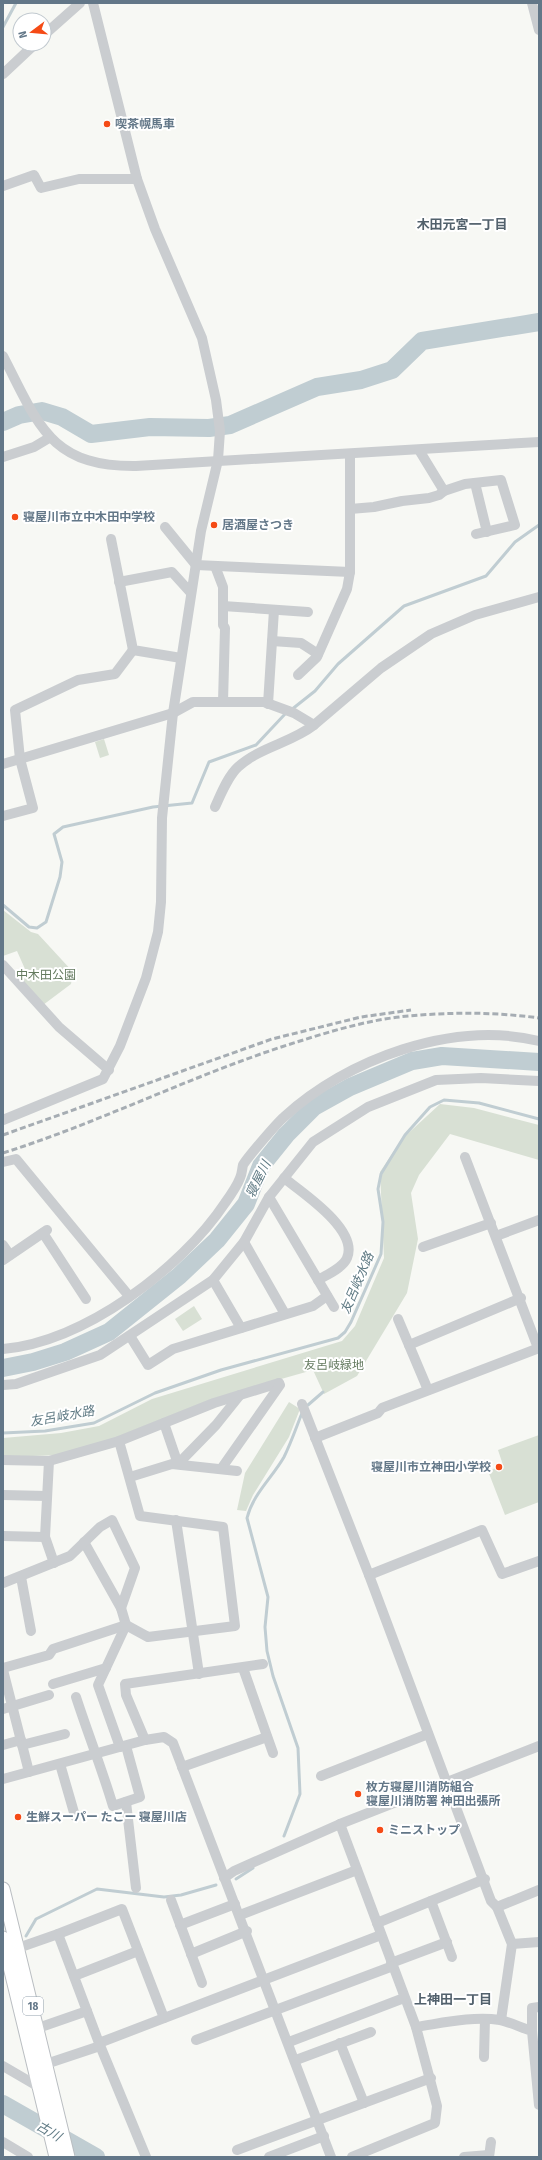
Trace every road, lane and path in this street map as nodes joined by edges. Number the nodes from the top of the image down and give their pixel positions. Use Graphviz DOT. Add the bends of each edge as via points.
graph roads {
  1 [pos="80,3"];
  2 [pos="93,3"];
  3 [pos="532,3"];
  4 [pos="52,28"];
  5 [pos="539,30"];
  6 [pos="26,52"];
  7 [pos="3,74"];
  8 [pos="137,180"];
  9 [pos="3,186"];
  10 [pos="3,356"];
  11 [pos="49,438"];
  12 [pos="539,442"];
  13 [pos="419,450"];
  14 [pos="350,454"];
  15 [pos="3,457"];
  16 [pos="218,460"];
  17 [pos="476,483"];
  18 [pos="444,491"];
  19 [pos="350,509"];
  20 [pos="165,526"];
  21 [pos="487,532"];
  22 [pos="476,534"];
  23 [pos="110,540"];
  24 [pos="196,565"];
  25 [pos="215,566"];
  26 [pos="350,572"];
  27 [pos="119,582"];
  28 [pos="191,593"];
  29 [pos="539,597"];
  30 [pos="223,606"];
  31 [pos="274,610"];
  32 [pos="308,612"];
  33 [pos="272,640"];
  34 [pos="134,650"];
  35 [pos="318,654"];
  36 [pos="181,658"];
  37 [pos="298,675"];
  38 [pos="223,702"];
  39 [pos="268,704"];
  40 [pos="173,713"];
  41 [pos="314,725"];
  42 [pos="20,759"];
  43 [pos="3,764"];
  44 [pos="215,807"];
  45 [pos="3,816"];
  46 [pos="5,970"];
  47 [pos="539,1041"];
  48 [pos="109,1070"];
  49 [pos="539,1081"];
  50 [pos="3,1120"];
  51 [pos="466,1157"];
  52 [pos="3,1162"];
  53 [pos="284,1178"];
  54 [pos="269,1197"];
  55 [pos="539,1220"];
  56 [pos="491,1223"];
  57 [pos="496,1236"];
  58 [pos="244,1242"];
  59 [pos="3,1245"];
  60 [pos="423,1247"];
  61 [pos="6,1257"];
  62 [pos="213,1280"];
  63 [pos="318,1280"];
  64 [pos="129,1296"];
  65 [pos="327,1296"];
  66 [pos="521,1298"];
  67 [pos="86,1299"];
  68 [pos="334,1307"];
  69 [pos="286,1314"];
  70 [pos="398,1319"];
  71 [pos="241,1328"];
  72 [pos="130,1336"];
  73 [pos="409,1346"];
  74 [pos="539,1348"];
  75 [pos="3,1349"];
  76 [pos="3,1385"];
  77 [pos="428,1390"];
  78 [pos="240,1395"];
  79 [pos="302,1404"];
  80 [pos="164,1423"];
  81 [pos="315,1438"];
  82 [pos="119,1441"];
  83 [pos="3,1460"];
  84 [pos="49,1461"];
  85 [pos="178,1464"];
  86 [pos="221,1469"];
  87 [pos="237,1471"];
  88 [pos="130,1477"];
  89 [pos="3,1495"];
  90 [pos="47,1496"];
  91 [pos="176,1520"];
  92 [pos="3,1536"];
  93 [pos="45,1537"];
  94 [pos="84,1542"];
  95 [pos="539,1561"];
  96 [pos="54,1563"];
  97 [pos="369,1575"];
  98 [pos="20,1577"];
  99 [pos="3,1583"];
  100 [pos="121,1608"];
  101 [pos="126,1625"];
  102 [pos="31,1631"];
  103 [pos="194,1631"];
  104 [pos="263,1664"];
  105 [pos="106,1668"];
  106 [pos="243,1668"];
  107 [pos="3,1669"];
  108 [pos="199,1674"];
  109 [pos="52,1684"];
  110 [pos="49,1695"];
  111 [pos="76,1697"];
  112 [pos="8,1708"];
  113 [pos="65,1734"];
  114 [pos="428,1734"];
  115 [pos="267,1737"];
  116 [pos="146,1740"];
  117 [pos="22,1742"];
  118 [pos="3,1745"];
  119 [pos="123,1746"];
  120 [pos="539,1746"];
  121 [pos="273,1753"];
  122 [pos="97,1754"];
  123 [pos="60,1764"];
  124 [pos="182,1767"];
  125 [pos="29,1772"];
  126 [pos="321,1776"];
  127 [pos="3,1779"];
  128 [pos="447,1782"];
  129 [pos="126,1802"];
  130 [pos="75,1816"];
  131 [pos="340,1824"];
  132 [pos="357,1870"];
  133 [pos="224,1878"];
  134 [pos="485,1879"];
  135 [pos="136,1888"];
  136 [pos="3,1889"];
  137 [pos="539,1890"];
  138 [pos="171,1900"];
  139 [pos="431,1901"];
  140 [pos="236,1904"];
  141 [pos="497,1907"];
  142 [pos="240,1915"];
  143 [pos="377,1923"];
  144 [pos="180,1925"];
  145 [pos="247,1931"];
  146 [pos="58,1934"];
  147 [pos="381,1935"];
  148 [pos="3,1938"];
  149 [pos="447,1942"];
  150 [pos="539,1942"];
  151 [pos="512,1944"];
  152 [pos="18,1948"];
  153 [pos="138,1951"];
  154 [pos="191,1954"];
  155 [pos="452,1956"];
  156 [pos="392,1965"];
  157 [pos="6,1969"];
  158 [pos="74,1976"];
  159 [pos="264,1979"];
  160 [pos="202,1983"];
  161 [pos="404,1998"];
  162 [pos="539,2007"];
  163 [pos="87,2011"];
  164 [pos="277,2011"];
  165 [pos="164,2018"];
  166 [pos="485,2019"];
  167 [pos="501,2020"];
  168 [pos="416,2027"];
  169 [pos="38,2028"];
  170 [pos="371,2032"];
  171 [pos="532,2032"];
  172 [pos="196,2040"];
  173 [pos="289,2042"];
  174 [pos="340,2043"];
  175 [pos="100,2045"];
  176 [pos="484,2057"];
  177 [pos="296,2060"];
  178 [pos="46,2064"];
  179 [pos="3,2066"];
  180 [pos="431,2078"];
  181 [pos="39,2087"];
  182 [pos="364,2103"];
  183 [pos="539,2105"];
  184 [pos="318,2120"];
  185 [pos="324,2136"];
  186 [pos="3,2142"];
  187 [pos="491,2142"];
  188 [pos="237,2150"];
  189 [pos="62,2154"];
  190 [pos="489,2156"];
  191 [pos="28,2157"];
  192 [pos="146,2157"];
  193 [pos="269,2157"];
  194 [pos="332,2157"];
  195 [pos="352,2157"];
  196 [pos="464,2157"];
  1 -- 4 [label="street"];
  2 -- 8 [label="street"];
  3 -- 5 [label="street"];
  6 -- 7 [label="street"];
  8 -- 9 [label="street" via="79,179 41,188 34,175"];
  8 -- 16 [label="street" via="202,338 220,431"];
  10 -- 11 [label="street" via="36,419"];
  11 -- 15 [label="street" via="34,447"];
  11 -- 16 [label="street" via="81,459 103,465 136,466"];
  12 -- 13 [label="street"];
  13 -- 14 [label="street"];
  13 -- 18 [label="street"];
  14 -- 16 [label="street"];
  14 -- 19 [label="street"];
  16 -- 24 [label="street" via="201,531"];
  17 -- 18 [label="street"];
  17 -- 21 [label="street"];
  17 -- 21 [label="street" via="501,480 515,525"];
  18 -- 19 [label="street" via="429,498"];
  19 -- 26 [label="street"];
  20 -- 24 [label="street"];
  21 -- 22 [label="street"];
  23 -- 27 [label="street"];
  24 -- 25 [label="street"];
  24 -- 28 [label="street"];
  25 -- 26 [label="street"];
  25 -- 30 [label="street" via="223,587"];
  26 -- 35 [label="street" via="347,589"];
  27 -- 28 [label="street" via="172,572"];
  27 -- 34 [label="street"];
  28 -- 36 [label="street"];
  29 -- 41 [label="street" via="475,615 431,634 381,668"];
  30 -- 31 [label="street"];
  30 -- 38 [label="street"];
  31 -- 32 [label="street"];
  31 -- 33 [label="street"];
  33 -- 35 [label="street" via="301,643"];
  33 -- 39 [label="street"];
  34 -- 36 [label="street"];
  34 -- 42 [label="street" via="115,674 78,680 16,710"];
  35 -- 37 [label="street"];
  36 -- 40 [label="street"];
  38 -- 39 [label="street"];
  38 -- 40 [label="street" via="193,702"];
  39 -- 41 [label="street"];
  40 -- 42 [label="street"];
  40 -- 48 [label="street" via="163,812 158,932 146,978"];
  41 -- 44 [label="street" via="266,748 237,767"];
  42 -- 43 [label="street"];
  42 -- 45 [label="street" via="33,808"];
  46 -- 48 [label="street" via="59,1027"];
  47 -- 64 [label="street" via="468,1036 429,1041 362,1065 329,1082 283,1118 257,1148 244,1164 240,1179 225,1204 188,1251 154,1280"];
  48 -- 50 [label="street" via="103,1079 95,1083"];
  49 -- 53 [label="street" via="481,1078 436,1080 368,1108 313,1142"];
  51 -- 56 [label="street"];
  52 -- 64 [label="street" via="16,1159"];
  53 -- 54 [label="street"];
  53 -- 63 [label="street" via="338,1222 347,1241 348,1257 344,1263"];
  54 -- 58 [label="street"];
  54 -- 63 [label="street"];
  55 -- 57 [label="street"];
  56 -- 57 [label="street"];
  56 -- 60 [label="street"];
  57 -- 66 [label="street"];
  58 -- 62 [label="street"];
  58 -- 69 [label="street"];
  59 -- 61 [label="street"];
  61 -- 67 [label="street" via="45,1232"];
  62 -- 71 [label="street"];
  62 -- 72 [label="street"];
  63 -- 65 [label="street"];
  64 -- 75 [label="street" via="93,1320 57,1336 18,1348"];
  65 -- 68 [label="street"];
  65 -- 69 [label="street" via="313,1306"];
  66 -- 73 [label="street"];
  66 -- 74 [label="street"];
  69 -- 71 [label="street"];
  70 -- 73 [label="street"];
  71 -- 72 [label="street" via="173,1349 148,1365"];
  72 -- 76 [label="street" via="84,1362 16,1384"];
  73 -- 77 [label="street"];
  74 -- 77 [label="street"];
  77 -- 81 [label="street"];
  78 -- 80 [label="street"];
  78 -- 85 [label="street" via="216,1425"];
  78 -- 86 [label="street" via="279,1383 280,1385"];
  79 -- 81 [label="street"];
  80 -- 82 [label="street"];
  80 -- 85 [label="street"];
  81 -- 97 [label="street"];
  82 -- 84 [label="street"];
  82 -- 88 [label="street"];
  83 -- 84 [label="street"];
  84 -- 90 [label="street"];
  85 -- 86 [label="street"];
  85 -- 88 [label="street"];
  86 -- 87 [label="street"];
  88 -- 91 [label="street" via="140,1516"];
  89 -- 90 [label="street"];
  90 -- 93 [label="street"];
  91 -- 103 [label="street"];
  91 -- 103 [label="street" via="223,1526 235,1626"];
  92 -- 93 [label="street"];
  93 -- 96 [label="street"];
  94 -- 96 [label="street" via="70,1556"];
  94 -- 100 [label="street"];
  94 -- 100 [label="street" via="112,1520 135,1568"];
  95 -- 97 [label="street" via="502,1574 482,1530"];
  96 -- 98 [label="street"];
  97 -- 114 [label="street"];
  98 -- 99 [label="street"];
  98 -- 102 [label="street"];
  100 -- 101 [label="street"];
  101 -- 103 [label="street" via="148,1637"];
  101 -- 105 [label="street"];
  101 -- 107 [label="street" via="53,1649 49,1655"];
  103 -- 108 [label="street"];
  104 -- 106 [label="street"];
  105 -- 109 [label="street"];
  105 -- 119 [label="street" via="98,1685"];
  106 -- 108 [label="street"];
  106 -- 115 [label="street"];
  107 -- 112 [label="street"];
  108 -- 116 [label="street" via="125,1684 126,1695"];
  110 -- 112 [label="street"];
  111 -- 122 [label="street"];
  112 -- 117 [label="street"];
  113 -- 117 [label="street"];
  114 -- 126 [label="street"];
  114 -- 128 [label="street"];
  115 -- 121 [label="street"];
  115 -- 124 [label="street"];
  116 -- 119 [label="street"];
  116 -- 124 [label="street" via="164,1737 173,1743"];
  117 -- 118 [label="street"];
  117 -- 125 [label="street"];
  119 -- 122 [label="street"];
  119 -- 129 [label="street" via="140,1797"];
  120 -- 128 [label="street"];
  122 -- 123 [label="street"];
  122 -- 129 [label="street" via="113,1806"];
  123 -- 125 [label="street"];
  123 -- 130 [label="street"];
  124 -- 133 [label="street"];
  125 -- 127 [label="street"];
  128 -- 131 [label="street"];
  128 -- 134 [label="street"];
  129 -- 135 [label="street"];
  131 -- 132 [label="street"];
  131 -- 133 [label="street" via="234,1871"];
  132 -- 142 [label="street"];
  132 -- 143 [label="street"];
  133 -- 140 [label="street"];
  134 -- 139 [label="street"];
  134 -- 141 [label="street" via="492,1901"];
  136 -- 152 [label="main road, 18"];
  137 -- 141 [label="street"];
  138 -- 144 [label="street"];
  139 -- 143 [label="street"];
  139 -- 149 [label="street"];
  140 -- 142 [label="street"];
  140 -- 144 [label="street"];
  141 -- 151 [label="street"];
  142 -- 145 [label="street"];
  143 -- 147 [label="street"];
  144 -- 154 [label="street"];
  145 -- 154 [label="street"];
  145 -- 159 [label="street"];
  146 -- 152 [label="street"];
  146 -- 153 [label="street" via="122,1909"];
  146 -- 158 [label="street"];
  147 -- 156 [label="street"];
  147 -- 159 [label="street"];
  148 -- 157 [label="main road, 18"];
  149 -- 155 [label="street"];
  149 -- 156 [label="street"];
  150 -- 151 [label="street"];
  151 -- 167 [label="street"];
  152 -- 169 [label="main road, 18"];
  153 -- 158 [label="street"];
  153 -- 165 [label="street"];
  154 -- 160 [label="street"];
  156 -- 161 [label="street"];
  156 -- 164 [label="street"];
  157 -- 181 [label="main road, 18"];
  158 -- 163 [label="street"];
  159 -- 164 [label="street"];
  159 -- 165 [label="street"];
  161 -- 168 [label="street"];
  161 -- 173 [label="street"];
  162 -- 171 [label="street" via="532,2008"];
  163 -- 169 [label="street"];
  163 -- 175 [label="street"];
  164 -- 172 [label="street"];
  164 -- 173 [label="street"];
  165 -- 175 [label="street"];
  166 -- 167 [label="street"];
  166 -- 168 [label="street"];
  166 -- 176 [label="street"];
  167 -- 171 [label="street"];
  168 -- 180 [label="street"];
  169 -- 178 [label="main road, 18"];
  170 -- 174 [label="street"];
  171 -- 183 [label="street"];
  173 -- 177 [label="street"];
  174 -- 177 [label="street"];
  174 -- 182 [label="street"];
  175 -- 178 [label="street"];
  175 -- 192 [label="street"];
  177 -- 184 [label="street"];
  178 -- 189 [label="main road, 18" via="61,2124"];
  179 -- 181 [label="street"];
  180 -- 182 [label="street"];
  180 -- 195 [label="street" via="437,2106 436,2123"];
  181 -- 189 [label="main road, 18" via="46,2116"];
  182 -- 184 [label="street"];
  184 -- 185 [label="street"];
  184 -- 188 [label="street"];
  185 -- 193 [label="street"];
  185 -- 194 [label="street"];
  186 -- 191 [label="street"];
  187 -- 190 [label="street"];
  190 -- 196 [label="street"];
}
